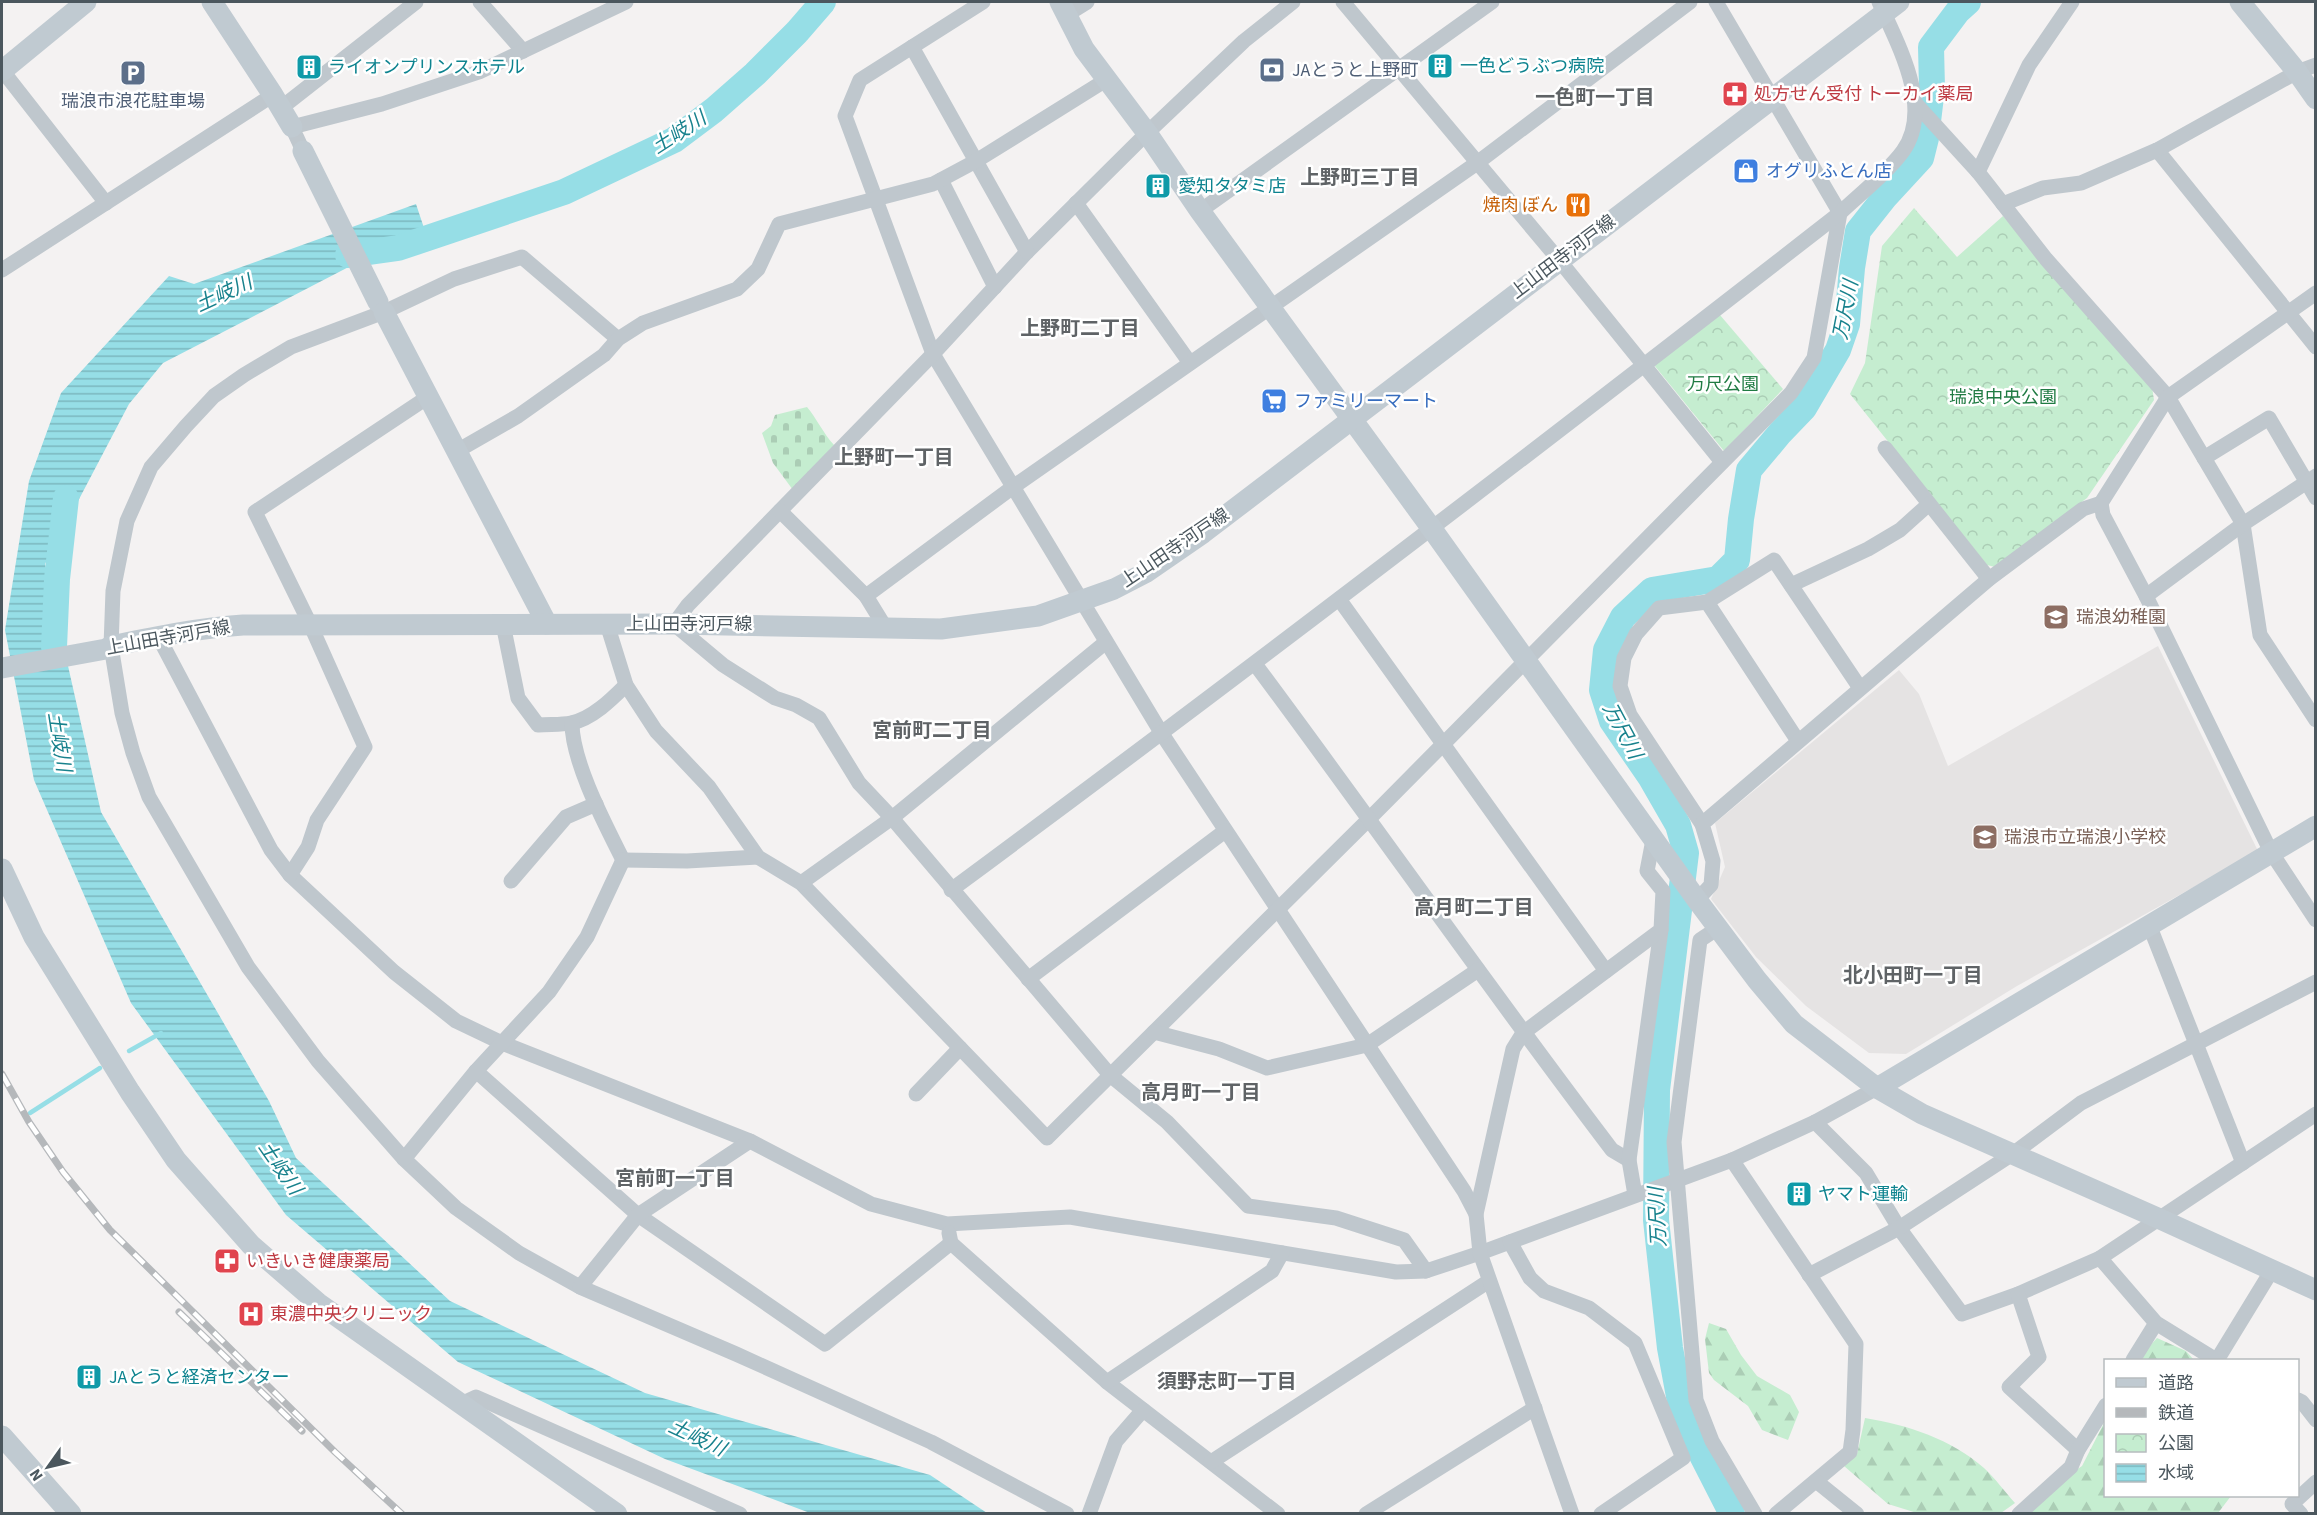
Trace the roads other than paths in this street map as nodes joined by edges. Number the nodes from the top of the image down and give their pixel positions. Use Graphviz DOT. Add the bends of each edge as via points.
graph roads {
  1 [pos="86,2"];
  2 [pos="212,2"];
  3 [pos="416,2"];
  4 [pos="480,2"];
  5 [pos="626,2"];
  6 [pos="983,2"];
  7 [pos="1087,2"];
  8 [pos="1293,2"];
  9 [pos="1342,2"];
  10 [pos="1492,2"];
  11 [pos="1690,2"];
  12 [pos="1716,2"];
  13 [pos="2072,2"];
  14 [pos="2240,2"];
  15 [pos="1887,5"];
  16 [pos="1063,8"];
  17 [pos="912,47"];
  18 [pos="524,51"];
  19 [pos="1398,67"];
  20 [pos="2306,68"];
  21 [pos="2,70"];
  22 [pos="1106,80"];
  23 [pos="1774,97"];
  24 [pos="2316,99"];
  25 [pos="277,101"];
  26 [pos="1916,104"];
  27 [pos="291,127"];
  28 [pos="1147,133"];
  29 [pos="2157,150"];
  30 [pos="303,151"];
  31 [pos="976,161"];
  32 [pos="1477,163"];
  33 [pos="1978,172"];
  34 [pos="941,180"];
  35 [pos="875,200"];
  36 [pos="106,203"];
  37 [pos="1076,203"];
  38 [pos="2003,204"];
  39 [pos="1200,211"];
  40 [pos="1840,213"];
  41 [pos="1027,252"];
  42 [pos="1559,260"];
  43 [pos="2,270"];
  44 [pos="995,287"];
  45 [pos="2316,292"];
  46 [pos="381,307"];
  47 [pos="1269,307"];
  48 [pos="2287,312"];
  49 [pos="618,339"];
  50 [pos="2316,347"];
  51 [pos="933,354"];
  52 [pos="1190,363"];
  53 [pos="1644,366"];
  54 [pos="429,397"];
  55 [pos="2168,397"];
  56 [pos="1351,418"];
  57 [pos="1885,448"];
  58 [pos="457,451"];
  59 [pos="2204,458"];
  60 [pos="1722,462"];
  61 [pos="2311,479"];
  62 [pos="1013,487"];
  63 [pos="2316,498"];
  64 [pos="2101,502"];
  65 [pos="1929,504"];
  66 [pos="780,511"];
  67 [pos="2243,524"];
  68 [pos="1432,529"];
  69 [pos="1989,579"];
  70 [pos="1791,585"];
  71 [pos="866,596"];
  72 [pos="2146,596"];
  73 [pos="1340,599"];
  74 [pos="1082,601"];
  75 [pos="1707,603"];
  76 [pos="309,624"];
  77 [pos="503,624"];
  78 [pos="547,624"];
  79 [pos="607,624"];
  80 [pos="674,624"];
  81 [pos="885,627"];
  82 [pos="158,636"];
  83 [pos="1106,642"];
  84 [pos="109,647"];
  85 [pos="1526,661"];
  86 [pos="1255,664"];
  87 [pos="2,668"];
  88 [pos="626,685"];
  89 [pos="1860,688"];
  90 [pos="2311,704"];
  91 [pos="2316,720"];
  92 [pos="572,723"];
  93 [pos="1162,734"];
  94 [pos="1798,741"];
  95 [pos="1444,744"];
  96 [pos="596,804"];
  97 [pos="892,818"];
  98 [pos="1370,818"];
  99 [pos="1702,824"];
  100 [pos="2316,826"];
  101 [pos="1225,831"];
  102 [pos="1653,840"];
  103 [pos="2271,852"];
  104 [pos="758,857"];
  105 [pos="623,860"];
  106 [pos="2,869"];
  107 [pos="290,875"];
  108 [pos="510,881"];
  109 [pos="801,883"];
  110 [pos="951,890"];
  111 [pos="1697,900"];
  112 [pos="1277,910"];
  113 [pos="2316,920"];
  114 [pos="2150,927"];
  115 [pos="1718,928"];
  116 [pos="1660,930"];
  117 [pos="1478,970"];
  118 [pos="1606,971"];
  119 [pos="1028,979"];
  120 [pos="2316,982"];
  121 [pos="1154,1032"];
  122 [pos="1523,1033"];
  123 [pos="502,1043"];
  124 [pos="2197,1044"];
  125 [pos="1367,1045"];
  126 [pos="960,1048"];
  127 [pos="476,1071"];
  128 [pos="1110,1075"];
  129 [pos="1877,1089"];
  130 [pos="916,1094"];
  131 [pos="2316,1114"];
  132 [pos="1815,1122"];
  133 [pos="750,1141"];
  134 [pos="2014,1153"];
  135 [pos="405,1159"];
  136 [pos="1629,1160"];
  137 [pos="1732,1160"];
  138 [pos="2242,1162"];
  139 [pos="1676,1180"];
  140 [pos="1635,1196"];
  141 [pos="1476,1214"];
  142 [pos="638,1215"];
  143 [pos="2160,1218"];
  144 [pos="947,1224"];
  145 [pos="1899,1228"];
  146 [pos="1510,1242"];
  147 [pos="951,1243"];
  148 [pos="1282,1253"];
  149 [pos="1480,1253"];
  150 [pos="2100,1258"];
  151 [pos="2272,1270"];
  152 [pos="1426,1271"];
  153 [pos="1809,1275"];
  154 [pos="1489,1281"];
  155 [pos="580,1287"];
  156 [pos="2316,1290"];
  157 [pos="2018,1294"];
  158 [pos="2156,1323"];
  159 [pos="2134,1359"];
  160 [pos="2214,1359"];
  161 [pos="2217,1359"];
  162 [pos="1107,1382"];
  163 [pos="2299,1401"];
  164 [pos="461,1404"];
  165 [pos="1535,1408"];
  166 [pos="2104,1408"];
  167 [pos="1143,1410"];
  168 [pos="2316,1420"];
  169 [pos="2,1436"];
  170 [pos="2078,1450"];
  171 [pos="1211,1462"];
  172 [pos="1816,1481"];
  173 [pos="2316,1482"];
  174 [pos="2292,1510"];
  175 [pos="70,1514"];
  176 [pos="617,1514"];
  177 [pos="740,1514"];
  178 [pos="1068,1514"];
  179 [pos="1089,1514"];
  180 [pos="1278,1514"];
  181 [pos="1366,1514"];
  182 [pos="1572,1514"];
  183 [pos="1601,1514"];
  184 [pos="1755,1514"];
  185 [pos="1776,1514"];
  186 [pos="1857,1514"];
  187 [pos="2019,1514"];
  1 -- 21 [label="street"];
  2 -- 25 [label="street"];
  3 -- 25 [label="street"];
  4 -- 18 [label="street"];
  5 -- 18 [label="street"];
  6 -- 17 [label="street"];
  7 -- 16 [label="street"];
  8 -- 28 [label="street" via="1244,41"];
  9 -- 19 [label="street"];
  10 -- 19 [label="street"];
  11 -- 32 [label="street"];
  12 -- 23 [label="street"];
  13 -- 33 [label="street" via="2029,65"];
  14 -- 20 [label="street"];
  15 -- 23 [label="street, 上山田寺河戸線"];
  15 -- 26 [label="street"];
  16 -- 22 [label="street"];
  17 -- 31 [label="street"];
  17 -- 35 [label="street" via="860,80 845,116"];
  18 -- 27 [label="street" via="479,72 404,97"];
  19 -- 32 [label="street"];
  19 -- 39 [label="street"];
  20 -- 24 [label="street"];
  20 -- 29 [label="street"];
  21 -- 36 [label="street"];
  22 -- 28 [label="street"];
  22 -- 31 [label="street"];
  23 -- 40 [label="street"];
  23 -- 42 [label="street, 上山田寺河戸線"];
  25 -- 27 [label="street"];
  25 -- 36 [label="street"];
  26 -- 33 [label="street"];
  26 -- 40 [label="street" via="1913,127 1904,149"];
  27 -- 30 [label="street"];
  28 -- 37 [label="street"];
  28 -- 39 [label="street"];
  29 -- 38 [label="street" via="2081,183 2043,188"];
  29 -- 48 [label="street"];
  30 -- 46 [label="street"];
  31 -- 34 [label="street"];
  31 -- 41 [label="street"];
  32 -- 42 [label="street"];
  32 -- 47 [label="street"];
  33 -- 38 [label="street"];
  34 -- 35 [label="street"];
  34 -- 44 [label="street"];
  35 -- 49 [label="street" via="779,224 758,269 737,289 643,323"];
  35 -- 51 [label="street"];
  36 -- 43 [label="street"];
  37 -- 41 [label="street"];
  37 -- 52 [label="street"];
  38 -- 55 [label="street" via="2046,260"];
  39 -- 47 [label="street"];
  40 -- 53 [label="street"];
  40 -- 60 [label="street" via="1814,358 1791,393"];
  41 -- 44 [label="street"];
  42 -- 53 [label="street"];
  42 -- 56 [label="street, 上山田寺河戸線"];
  44 -- 51 [label="street"];
  45 -- 48 [label="street"];
  46 -- 49 [label="street" via="522,257"];
  46 -- 54 [label="street"];
  46 -- 84 [label="street" via="291,347 244,375 214,396 151,467 127,521 113,591"];
  47 -- 52 [label="street"];
  47 -- 56 [label="street"];
  48 -- 50 [label="street"];
  48 -- 55 [label="street"];
  49 -- 58 [label="street" via="604,355 518,416"];
  51 -- 62 [label="street"];
  51 -- 66 [label="street"];
  52 -- 62 [label="street"];
  53 -- 60 [label="street"];
  53 -- 68 [label="street"];
  54 -- 58 [label="street"];
  54 -- 76 [label="street" via="255,512"];
  55 -- 59 [label="street"];
  55 -- 64 [label="street"];
  56 -- 68 [label="street"];
  56 -- 74 [label="street, 上山田寺河戸線" via="1203,533 1114,589"];
  57 -- 65 [label="street"];
  58 -- 78 [label="street"];
  59 -- 61 [label="street" via="2269,418"];
  59 -- 67 [label="street"];
  60 -- 85 [label="street"];
  61 -- 63 [label="street"];
  61 -- 67 [label="street"];
  62 -- 71 [label="street"];
  62 -- 74 [label="street"];
  64 -- 69 [label="street" via="2083,509"];
  64 -- 72 [label="street" via="2103,515"];
  65 -- 69 [label="street"];
  65 -- 70 [label="street" via="1900,530 1868,549"];
  66 -- 71 [label="street"];
  66 -- 80 [label="street"];
  67 -- 72 [label="street"];
  67 -- 90 [label="street" via="2260,635"];
  68 -- 73 [label="street"];
  68 -- 85 [label="street"];
  69 -- 89 [label="street"];
  70 -- 75 [label="street" via="1774,560"];
  70 -- 89 [label="street"];
  71 -- 81 [label="street"];
  72 -- 103 [label="street"];
  73 -- 86 [label="street"];
  73 -- 95 [label="street"];
  74 -- 81 [label="street, 上山田寺河戸線" via="1038,616 993,623 941,629"];
  74 -- 83 [label="street"];
  75 -- 94 [label="street"];
  75 -- 99 [label="street" via="1659,608 1636,634 1624,658 1620,686 1630,715"];
  76 -- 77 [label="street, 上山田寺河戸線"];
  76 -- 82 [label="street, 上山田寺河戸線" via="234,625"];
  76 -- 107 [label="street" via="365,747 317,820 308,847"];
  77 -- 78 [label="street, 上山田寺河戸線"];
  77 -- 92 [label="street" via="518,698 538,724"];
  78 -- 79 [label="street, 上山田寺河戸線"];
  79 -- 80 [label="street, 上山田寺河戸線"];
  79 -- 88 [label="street"];
  80 -- 81 [label="street, 上山田寺河戸線"];
  80 -- 97 [label="street" via="723,665 775,698 819,718 859,783"];
  82 -- 84 [label="street, 上山田寺河戸線"];
  82 -- 107 [label="street" via="271,850"];
  83 -- 93 [label="street"];
  83 -- 97 [label="street"];
  84 -- 87 [label="street, 上山田寺河戸線"];
  84 -- 135 [label="street" via="122,713 149,797 248,967 318,1061"];
  85 -- 95 [label="street"];
  85 -- 102 [label="street"];
  86 -- 93 [label="street"];
  86 -- 98 [label="street"];
  88 -- 92 [label="street" via="609,702"];
  88 -- 104 [label="street" via="656,731 709,787"];
  89 -- 94 [label="street"];
  90 -- 91 [label="street"];
  92 -- 96 [label="street" via="572,737"];
  93 -- 101 [label="street"];
  93 -- 110 [label="street"];
  94 -- 99 [label="street"];
  95 -- 98 [label="street"];
  95 -- 118 [label="street"];
  96 -- 105 [label="street"];
  96 -- 108 [label="street" via="566,817"];
  97 -- 109 [label="street"];
  97 -- 110 [label="street"];
  98 -- 112 [label="street"];
  98 -- 117 [label="street"];
  99 -- 111 [label="street" via="1713,861 1711,885"];
  100 -- 103 [label="street"];
  101 -- 112 [label="street"];
  101 -- 119 [label="street"];
  102 -- 111 [label="street"];
  102 -- 116 [label="street" via="1647,871 1663,891"];
  103 -- 113 [label="street"];
  103 -- 114 [label="street"];
  104 -- 105 [label="street"];
  104 -- 109 [label="street"];
  105 -- 123 [label="street" via="587,937 549,992"];
  106 -- 164 [label="street" via="33,937 66,991 176,1160 211,1202 251,1245 318,1303"];
  107 -- 123 [label="street" via="394,972 456,1021"];
  109 -- 126 [label="street"];
  110 -- 119 [label="street"];
  111 -- 115 [label="street"];
  112 -- 121 [label="street"];
  112 -- 125 [label="street"];
  114 -- 124 [label="street"];
  114 -- 129 [label="street"];
  115 -- 129 [label="street" via="1794,1024"];
  115 -- 139 [label="street" via="1700,940 1674,1142"];
  116 -- 118 [label="street"];
  116 -- 136 [label="street"];
  117 -- 122 [label="street"];
  117 -- 125 [label="street"];
  118 -- 122 [label="street"];
  119 -- 128 [label="street"];
  120 -- 124 [label="street"];
  121 -- 125 [label="street" via="1219,1049 1267,1068"];
  121 -- 128 [label="street"];
  122 -- 136 [label="street" via="1612,1150"];
  122 -- 141 [label="street" via="1513,1049"];
  123 -- 127 [label="street"];
  123 -- 133 [label="street"];
  124 -- 134 [label="street" via="2081,1103"];
  124 -- 138 [label="street"];
  125 -- 141 [label="street"];
  126 -- 128 [label="street" via="1047,1138"];
  126 -- 130 [label="street"];
  127 -- 135 [label="street"];
  127 -- 142 [label="street"];
  128 -- 152 [label="street" via="1167,1122 1248,1206 1336,1218 1404,1240"];
  129 -- 132 [label="street"];
  129 -- 134 [label="street" via="1922,1114"];
  131 -- 138 [label="street"];
  132 -- 137 [label="street"];
  132 -- 145 [label="street" via="1866,1173"];
  133 -- 142 [label="street"];
  133 -- 144 [label="street" via="871,1204"];
  134 -- 143 [label="street"];
  134 -- 145 [label="street"];
  135 -- 155 [label="street" via="456,1208 519,1253"];
  136 -- 140 [label="street"];
  137 -- 139 [label="street"];
  137 -- 153 [label="street"];
  138 -- 143 [label="street"];
  139 -- 140 [label="street"];
  139 -- 184 [label="street" via="1696,1400 1712,1441"];
  140 -- 146 [label="street"];
  141 -- 149 [label="street"];
  142 -- 147 [label="street" via="825,1344"];
  142 -- 155 [label="street"];
  143 -- 150 [label="street"];
  143 -- 151 [label="street"];
  144 -- 147 [label="street"];
  144 -- 148 [label="street" via="1070,1217"];
  145 -- 153 [label="street"];
  145 -- 157 [label="street" via="1962,1314"];
  146 -- 149 [label="street"];
  146 -- 183 [label="street" via="1530,1278 1544,1291 1589,1308 1635,1343 1683,1458"];
  147 -- 162 [label="street"];
  148 -- 152 [label="street" via="1396,1272"];
  148 -- 162 [label="street" via="1272,1271"];
  149 -- 152 [label="street"];
  149 -- 154 [label="street"];
  150 -- 157 [label="street"];
  150 -- 158 [label="street"];
  151 -- 156 [label="street"];
  151 -- 161 [label="street"];
  153 -- 172 [label="street" via="1856,1344 1850,1452"];
  154 -- 165 [label="street"];
  154 -- 171 [label="street"];
  155 -- 178 [label="street" via="931,1442"];
  157 -- 170 [label="street" via="2039,1356 2009,1387"];
  158 -- 159 [label="street"];
  158 -- 160 [label="street"];
  162 -- 167 [label="street"];
  163 -- 168 [label="street"];
  164 -- 176 [label="street"];
  164 -- 177 [label="street" via="476,1397"];
  165 -- 181 [label="street"];
  165 -- 182 [label="street"];
  166 -- 170 [label="street"];
  167 -- 171 [label="street"];
  167 -- 179 [label="street" via="1116,1441"];
  169 -- 175 [label="street"];
  170 -- 187 [label="street" via="2071,1467"];
  171 -- 180 [label="street"];
  172 -- 185 [label="street"];
  172 -- 186 [label="street"];
  173 -- 174 [label="street"];
}
